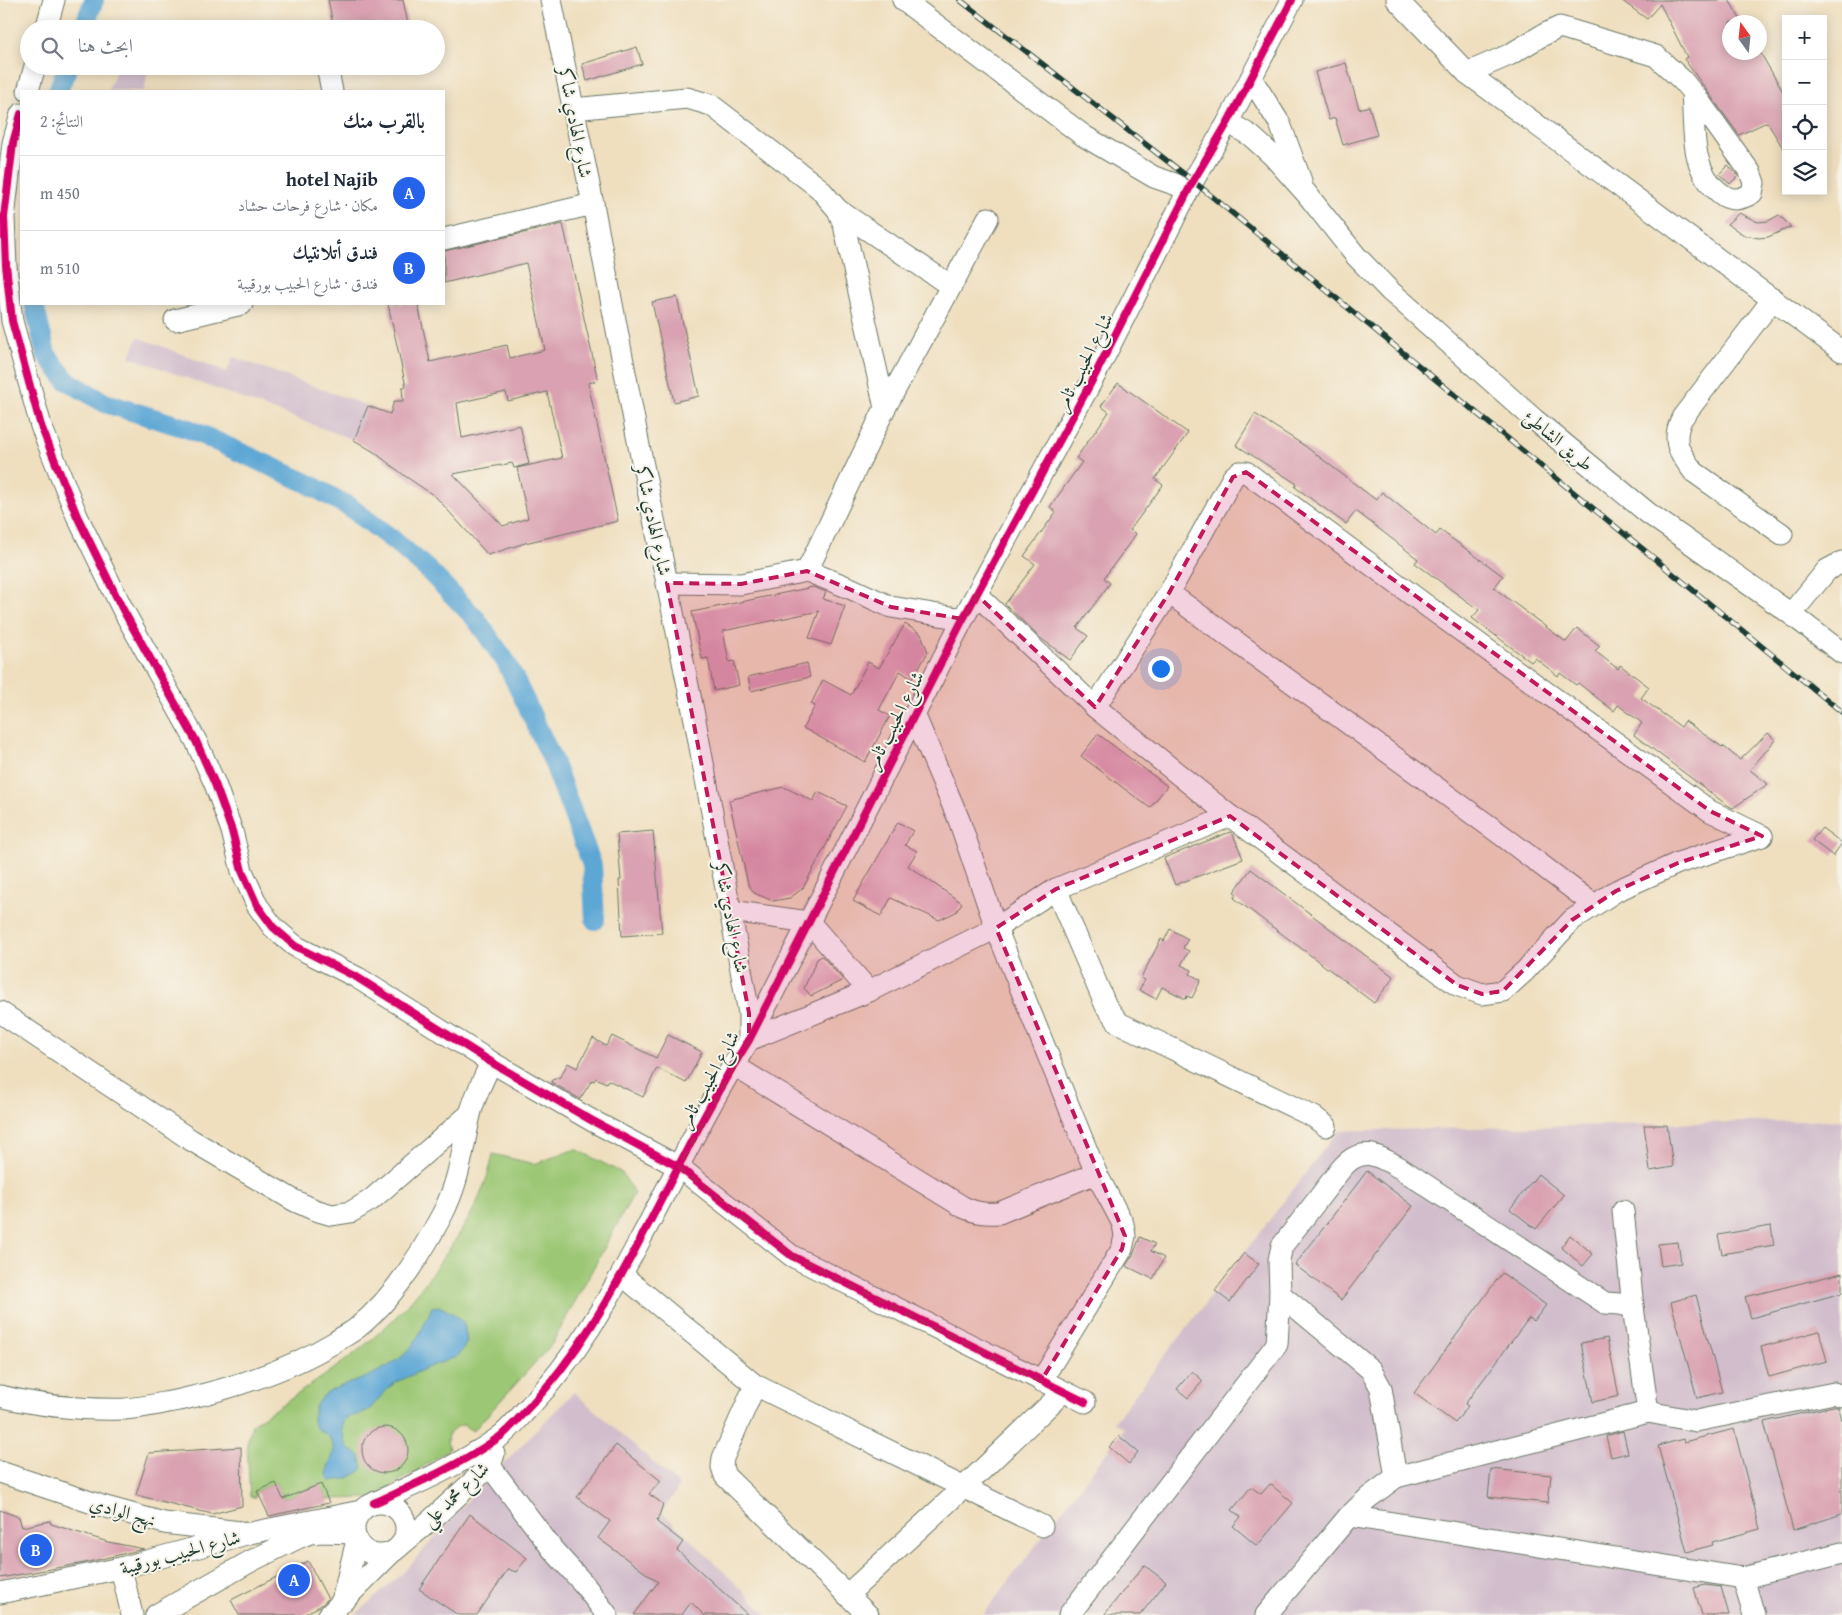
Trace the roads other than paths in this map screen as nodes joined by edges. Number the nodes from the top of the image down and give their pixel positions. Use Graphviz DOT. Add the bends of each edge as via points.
graph roads {
  1 [pos="54,0"];
  2 [pos="551,0"];
  3 [pos="903,0"];
  4 [pos="1292,0"];
  5 [pos="1396,0"];
  6 [pos="48,20"];
  7 [pos="1467,73"];
  8 [pos="32,75"];
  9 [pos="329,75"];
  10 [pos="1251,78"];
  11 [pos="28,90"];
  12 [pos="332,90"];
  13 [pos="1692,92"];
  14 [pos="573,110"];
  15 [pos="20,118"];
  16 [pos="1228,122"];
  17 [pos="1189,189"];
  18 [pos="1306,193"];
  19 [pos="592,204"];
  20 [pos="838,210"];
  21 [pos="988,218"];
  22 [pos="445,239"];
  23 [pos="951,286"];
  24 [pos="1773,299"];
  25 [pos="238,305"];
  26 [pos="176,320"];
  27 [pos="1842,351"];
  28 [pos="885,408"];
  29 [pos="1782,534"];
  30 [pos="1842,562"];
  31 [pos="807,571"];
  32 [pos="667,583"];
  33 [pos="1169,593"];
  34 [pos="976,594"];
  35 [pos="1791,614"];
  36 [pos="963,619"];
  37 [pos="1842,653"];
  38 [pos="1095,707"];
  39 [pos="915,716"];
  40 [pos="1230,816"];
  41 [pos="1056,889"];
  42 [pos="1594,906"];
  43 [pos="731,910"];
  44 [pos="809,922"];
  45 [pos="996,928"];
  46 [pos="869,991"];
  47 [pos="0,1012"];
  48 [pos="748,1040"];
  49 [pos="491,1062"];
  50 [pos="733,1065"];
  51 [pos="470,1114"];
  52 [pos="1326,1126"];
  53 [pos="679,1167"];
  54 [pos="1096,1173"];
  55 [pos="1623,1211"];
  56 [pos="622,1275"];
  57 [pos="1280,1294"];
  58 [pos="1633,1307"];
  59 [pos="1041,1381"];
  60 [pos="754,1385"];
  61 [pos="1063,1392"];
  62 [pos="0,1396"];
  63 [pos="1842,1396"];
  64 [pos="1085,1402"];
  65 [pos="1648,1412"];
  66 [pos="500,1437"];
  67 [pos="482,1459"];
  68 [pos="0,1472"];
  69 [pos="1396,1477"];
  70 [pos="963,1488"];
  71 [pos="368,1507"];
  72 [pos="1349,1516"];
  73 [pos="1042,1526"];
  74 [pos="250,1533"];
  75 [pos="356,1537"];
  76 [pos="396,1548"];
  77 [pos="1842,1553"];
  78 [pos="121,1568"];
  79 [pos="1743,1578"];
  80 [pos="0,1593"];
  81 [pos="847,1595"];
  82 [pos="336,1609"];
  83 [pos="132,1615"];
  84 [pos="156,1615"];
  85 [pos="606,1615"];
  86 [pos="868,1615"];
  87 [pos="1069,1615"];
  88 [pos="1266,1615"];
  89 [pos="1754,1615"];
  1 -- 6 [label="street"];
  2 -- 14 [label="street, شارع الهادي شاكر"];
  3 -- 17 [label="street" via="1084,136 1154,177"];
  4 -- 10 [label="street, شارع الحبيب ثامر"];
  5 -- 7 [label="street"];
  7 -- 13 [label="street" via="1560,27 1656,56"];
  7 -- 24 [label="street"];
  8 -- 11 [label="street"];
  9 -- 12 [label="street"];
  10 -- 16 [label="street, شارع الحبيب ثامر"];
  10 -- 18 [label="street, طريق الشاطئ" via="1280,124"];
  14 -- 19 [label="street, شارع الهادي شاكر"];
  14 -- 20 [label="street" via="687,98 711,106 819,188"];
  15 -- 49 [label="street" via="13,143 4,217 6,265 12,321 45,435 77,516 215,784 242,871 257,904 272,927 295,946 358,978"];
  16 -- 17 [label="street, شارع الحبيب ثامر"];
  16 -- 18 [label="street, طريق الشاطئ" via="1251,136 1273,156"];
  17 -- 34 [label="street, شارع الحبيب ثامر" via="1096,373"];
  18 -- 35 [label="street, طريق الشاطئ" via="1356,256 1391,292 1535,420 1648,513"];
  19 -- 22 [label="street"];
  19 -- 32 [label="street, شارع الهادي شاكر"];
  20 -- 23 [label="street"];
  20 -- 28 [label="street"];
  21 -- 23 [label="street"];
  23 -- 28 [label="street"];
  24 -- 27 [label="street"];
  24 -- 29 [label="street" via="1682,418 1676,430 1676,440 1694,472"];
  25 -- 26 [label="street"];
  28 -- 31 [label="street"];
  30 -- 35 [label="street" via="1827,570"];
  31 -- 32 [label="street" via="741,584"];
  31 -- 36 [label="street" via="891,607"];
  32 -- 43 [label="street, شارع الهادي شاكر"];
  33 -- 38 [label="street"];
  33 -- 42 [label="street"];
  33 -- 42 [label="street" via="1232,477 1246,472 1710,811 1762,836 1678,863 1616,891"];
  34 -- 36 [label="street, شارع الحبيب ثامر"];
  34 -- 38 [label="street"];
  35 -- 37 [label="street, طريق الشاطئ"];
  36 -- 39 [label="street, شارع الحبيب ثامر"];
  38 -- 40 [label="street"];
  39 -- 44 [label="street, شارع الحبيب ثامر"];
  39 -- 45 [label="street" via="959,820"];
  40 -- 41 [label="street"];
  40 -- 42 [label="street" via="1457,984 1482,994 1503,991 1572,920"];
  41 -- 45 [label="street"];
  41 -- 52 [label="street" via="1106,1006 1119,1023 1314,1117"];
  43 -- 44 [label="street"];
  43 -- 48 [label="street, شارع الهادي شاكر" via="749,1013"];
  44 -- 46 [label="street"];
  44 -- 48 [label="street, شارع الحبيب ثامر"];
  45 -- 46 [label="street"];
  45 -- 54 [label="street"];
  46 -- 48 [label="street"];
  47 -- 51 [label="street" via="191,1140 295,1200 332,1215 350,1212 371,1200"];
  48 -- 50 [label="street, شارع الحبيب ثامر"];
  49 -- 51 [label="street"];
  49 -- 53 [label="street"];
  50 -- 53 [label="street, شارع الحبيب ثامر"];
  50 -- 54 [label="street" via="976,1212 999,1213"];
  51 -- 62 [label="street" via="455,1186 428,1240 380,1306 357,1328 320,1351 271,1374 222,1391 125,1409 83,1408"];
  53 -- 56 [label="street, شارع الحبيب ثامر"];
  53 -- 59 [label="street" via="792,1256"];
  54 -- 59 [label="street" via="1123,1224 1122,1249"];
  55 -- 58 [label="street"];
  56 -- 60 [label="street"];
  56 -- 66 [label="street, شارع الحبيب ثامر" via="570,1360"];
  57 -- 58 [label="street" via="1282,1246 1348,1161 1364,1154 1377,1155 1400,1168 1605,1303"];
  57 -- 69 [label="street" via="1371,1370 1381,1388"];
  57 -- 87 [label="street" via="1277,1344"];
  58 -- 65 [label="street"];
  59 -- 61 [label="street"];
  60 -- 70 [label="street"];
  60 -- 81 [label="street" via="723,1458 724,1476"];
  61 -- 64 [label="street"];
  61 -- 70 [label="street"];
  63 -- 65 [label="street" via="1834,1394 1696,1421"];
  65 -- 69 [label="street"];
  66 -- 67 [label="street, شارع الحبيب بورقيبة"];
  67 -- 71 [label="street, شارع الحبيب بورقيبة" via="422,1481"];
  67 -- 76 [label="street, شارع محمد علي" via="432,1519"];
  67 -- 85 [label="street" via="553,1550 583,1582"];
  68 -- 74 [label="street, نهج الوادي" via="164,1523"];
  69 -- 72 [label="street"];
  70 -- 73 [label="street"];
  70 -- 81 [label="street"];
  71 -- 74 [label="street, شارع الحبيب بورقيبة"];
  71 -- 75 [label="street" via="357,1518"];
  71 -- 76 [label="street" via="387,1504 402,1515 406,1533"];
  72 -- 79 [label="street"];
  72 -- 88 [label="street"];
  74 -- 78 [label="street, شارع الحبيب بورقيبة"];
  75 -- 76 [label="street" via="368,1552 376,1554"];
  75 -- 82 [label="street"];
  75 -- 84 [label="street" via="323,1532 300,1537 259,1556"];
  76 -- 82 [label="street, شارع محمد علي"];
  77 -- 79 [label="street"];
  78 -- 80 [label="street, شارع الحبيب بورقيبة"];
  78 -- 83 [label="street"];
  79 -- 89 [label="street"];
  81 -- 86 [label="street"];
}
